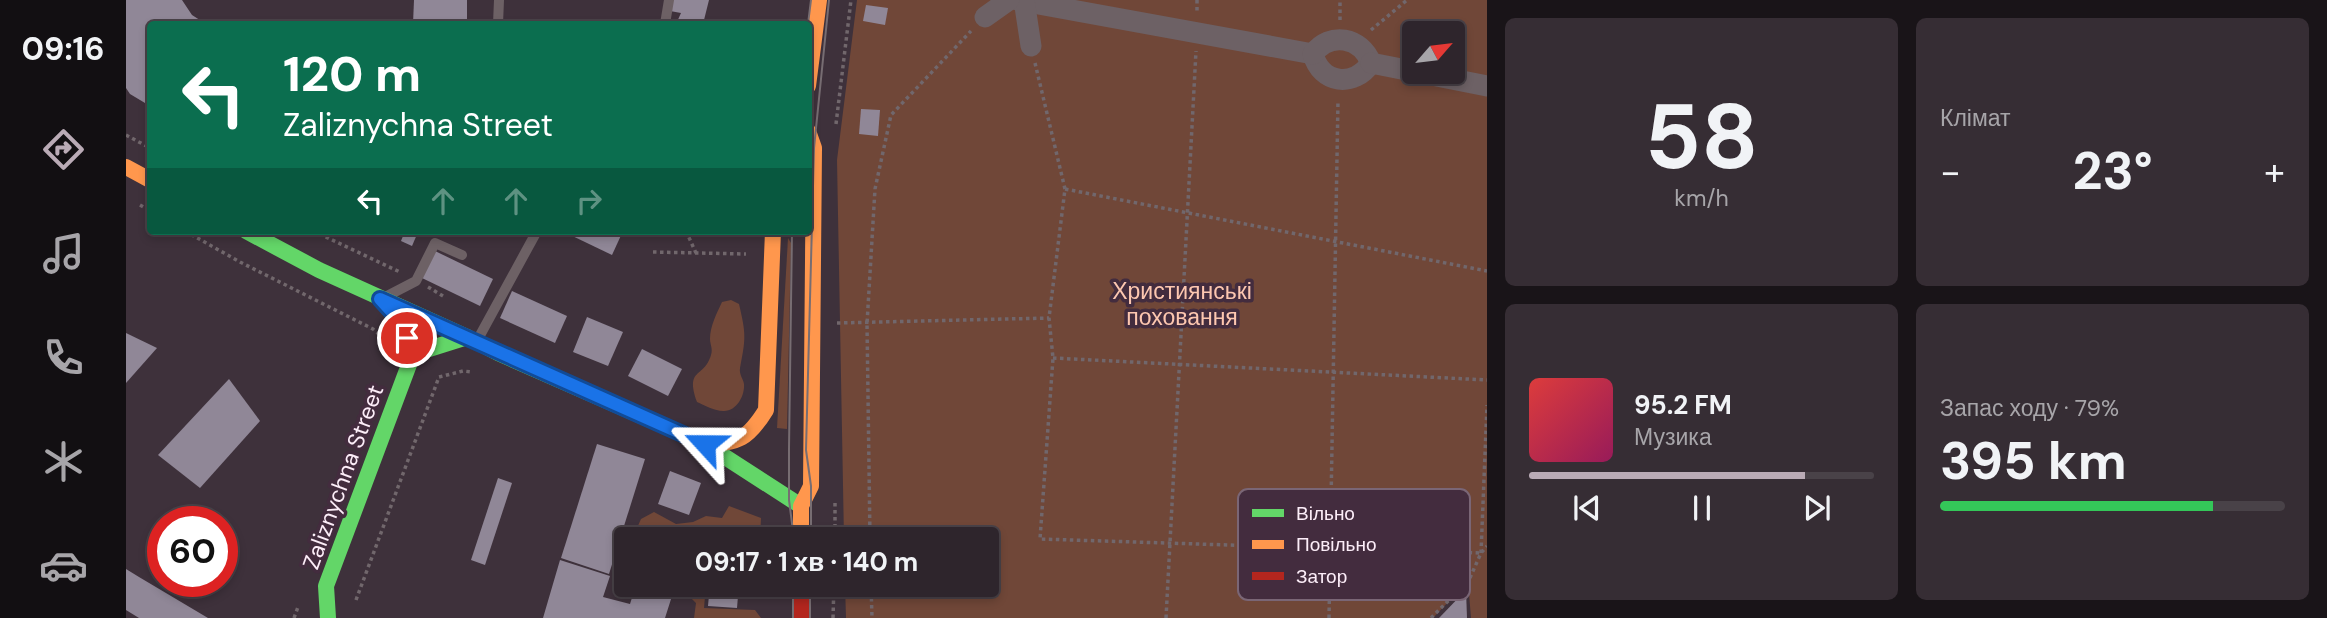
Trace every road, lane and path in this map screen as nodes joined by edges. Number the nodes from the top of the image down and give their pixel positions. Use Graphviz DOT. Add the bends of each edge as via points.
graph roads {
  1 [pos="499,0"];
  2 [pos="669,0"];
  3 [pos="819,0"];
  4 [pos="1019,0"];
  5 [pos="1197,0"];
  6 [pos="1407,0"];
  7 [pos="985,17"];
  8 [pos="498,21"];
  9 [pos="666,21"];
  10 [pos="1197,33"];
  11 [pos="1354,43"];
  12 [pos="1031,46"];
  13 [pos="1312,54"];
  14 [pos="812,55"];
  15 [pos="1371,63"];
  16 [pos="1339,80"];
  17 [pos="1487,86"];
  18 [pos="126,135"];
  19 [pos="812,142"];
  20 [pos="147,146"];
  21 [pos="126,167"];
  22 [pos="147,178"];
  23 [pos="1065,189"];
  24 [pos="1187,212"];
  25 [pos="193,235"];
  26 [pos="254,235"];
  27 [pos="322,235"];
  28 [pos="535,235"];
  29 [pos="688,235"];
  30 [pos="773,235"];
  31 [pos="1335,240"];
  32 [pos="653,252"];
  33 [pos="696,253"];
  34 [pos="748,254"];
  35 [pos="462,255"];
  36 [pos="379,261"];
  37 [pos="1487,271"];
  38 [pos="380,299"];
  39 [pos="1049,318"];
  40 [pos="401,322"];
  41 [pos="832,323"];
  42 [pos="867,324"];
  43 [pos="472,340"];
  44 [pos="387,351"];
  45 [pos="1053,358"];
  46 [pos="1179,364"];
  47 [pos="475,372"];
  48 [pos="1333,372"];
  49 [pos="1487,380"];
  50 [pos="1487,404"];
  51 [pos="705,444"];
  52 [pos="1331,489"];
  53 [pos="801,506"];
  54 [pos="801,527"];
  55 [pos="870,527"];
  56 [pos="1170,543"];
  57 [pos="1238,545"];
  58 [pos="1487,546"];
  59 [pos="1470,554"];
  60 [pos="1480,554"];
  61 [pos="1470,578"];
  62 [pos="326,586"];
  63 [pos="802,597"];
  64 [pos="834,597"];
  65 [pos="871,597"];
  66 [pos="1329,600"];
  67 [pos="1449,600"];
  68 [pos="355,604"];
  69 [pos="311,618"];
  70 [pos="328,618"];
  71 [pos="802,618"];
  72 [pos="833,618"];
  73 [pos="872,618"];
  74 [pos="1166,618"];
  75 [pos="1329,618"];
  76 [pos="1431,618"];
  1 -- 8 [label="lane"];
  2 -- 9 [label="lane"];
  3 -- 14 [label="main road"];
  4 -- 7 [label="street"];
  4 -- 10 [label="street"];
  4 -- 12 [label="street"];
  5 -- 10 [label="path"];
  6 -- 11 [label="path"];
  7 -- 42 [label="path" via="891,115 875,189"];
  10 -- 13 [label="street"];
  10 -- 24 [label="path"];
  11 -- 13 [label="street" via="1332,40"];
  11 -- 15 [label="street"];
  12 -- 23 [label="path"];
  13 -- 16 [label="street" via="1322,72"];
  15 -- 16 [label="street" via="1357,77"];
  15 -- 17 [label="street"];
  16 -- 31 [label="path"];
  18 -- 20 [label="path"];
  19 -- 53 [label="main road" via="811,486"];
  21 -- 22 [label="main road"];
  23 -- 24 [label="path"];
  23 -- 39 [label="path"];
  24 -- 31 [label="path"];
  24 -- 46 [label="path"];
  25 -- 44 [label="path" via="373,329"];
  26 -- 38 [label="main road"];
  27 -- 36 [label="path"];
  28 -- 43 [label="lane"];
  29 -- 33 [label="path"];
  30 -- 51 [label="main road" via="766,410 754,431 736,443"];
  31 -- 37 [label="path"];
  31 -- 48 [label="path"];
  32 -- 33 [label="path"];
  33 -- 34 [label="path"];
  35 -- 38 [label="lane" via="435,243 416,281"];
  38 -- 40 [label="main road"];
  38 -- 43 [label="main road"];
  39 -- 42 [label="path"];
  39 -- 45 [label="path"];
  41 -- 42 [label="path"];
  42 -- 55 [label="path"];
  43 -- 51 [label="main road"];
  43 -- 62 [label="main road, Zaliznychna Street" via="411,349"];
  45 -- 46 [label="path"];
  45 -- 56 [label="path" via="1040,539"];
  46 -- 48 [label="path"];
  46 -- 56 [label="path"];
  47 -- 68 [label="path" via="463,370 439,377"];
  48 -- 49 [label="path"];
  48 -- 52 [label="path"];
  50 -- 60 [label="path"];
  51 -- 53 [label="main road"];
  53 -- 54 [label="main road"];
  56 -- 57 [label="path"];
  56 -- 74 [label="path"];
  58 -- 60 [label="path"];
  59 -- 60 [label="path"];
  60 -- 61 [label="path"];
  62 -- 69 [label="main road"];
  62 -- 70 [label="main road, Zaliznychna Street"];
  63 -- 71 [label="main road"];
  64 -- 72 [label="path"];
  65 -- 73 [label="path"];
  66 -- 75 [label="path"];
  67 -- 76 [label="path"];
}
